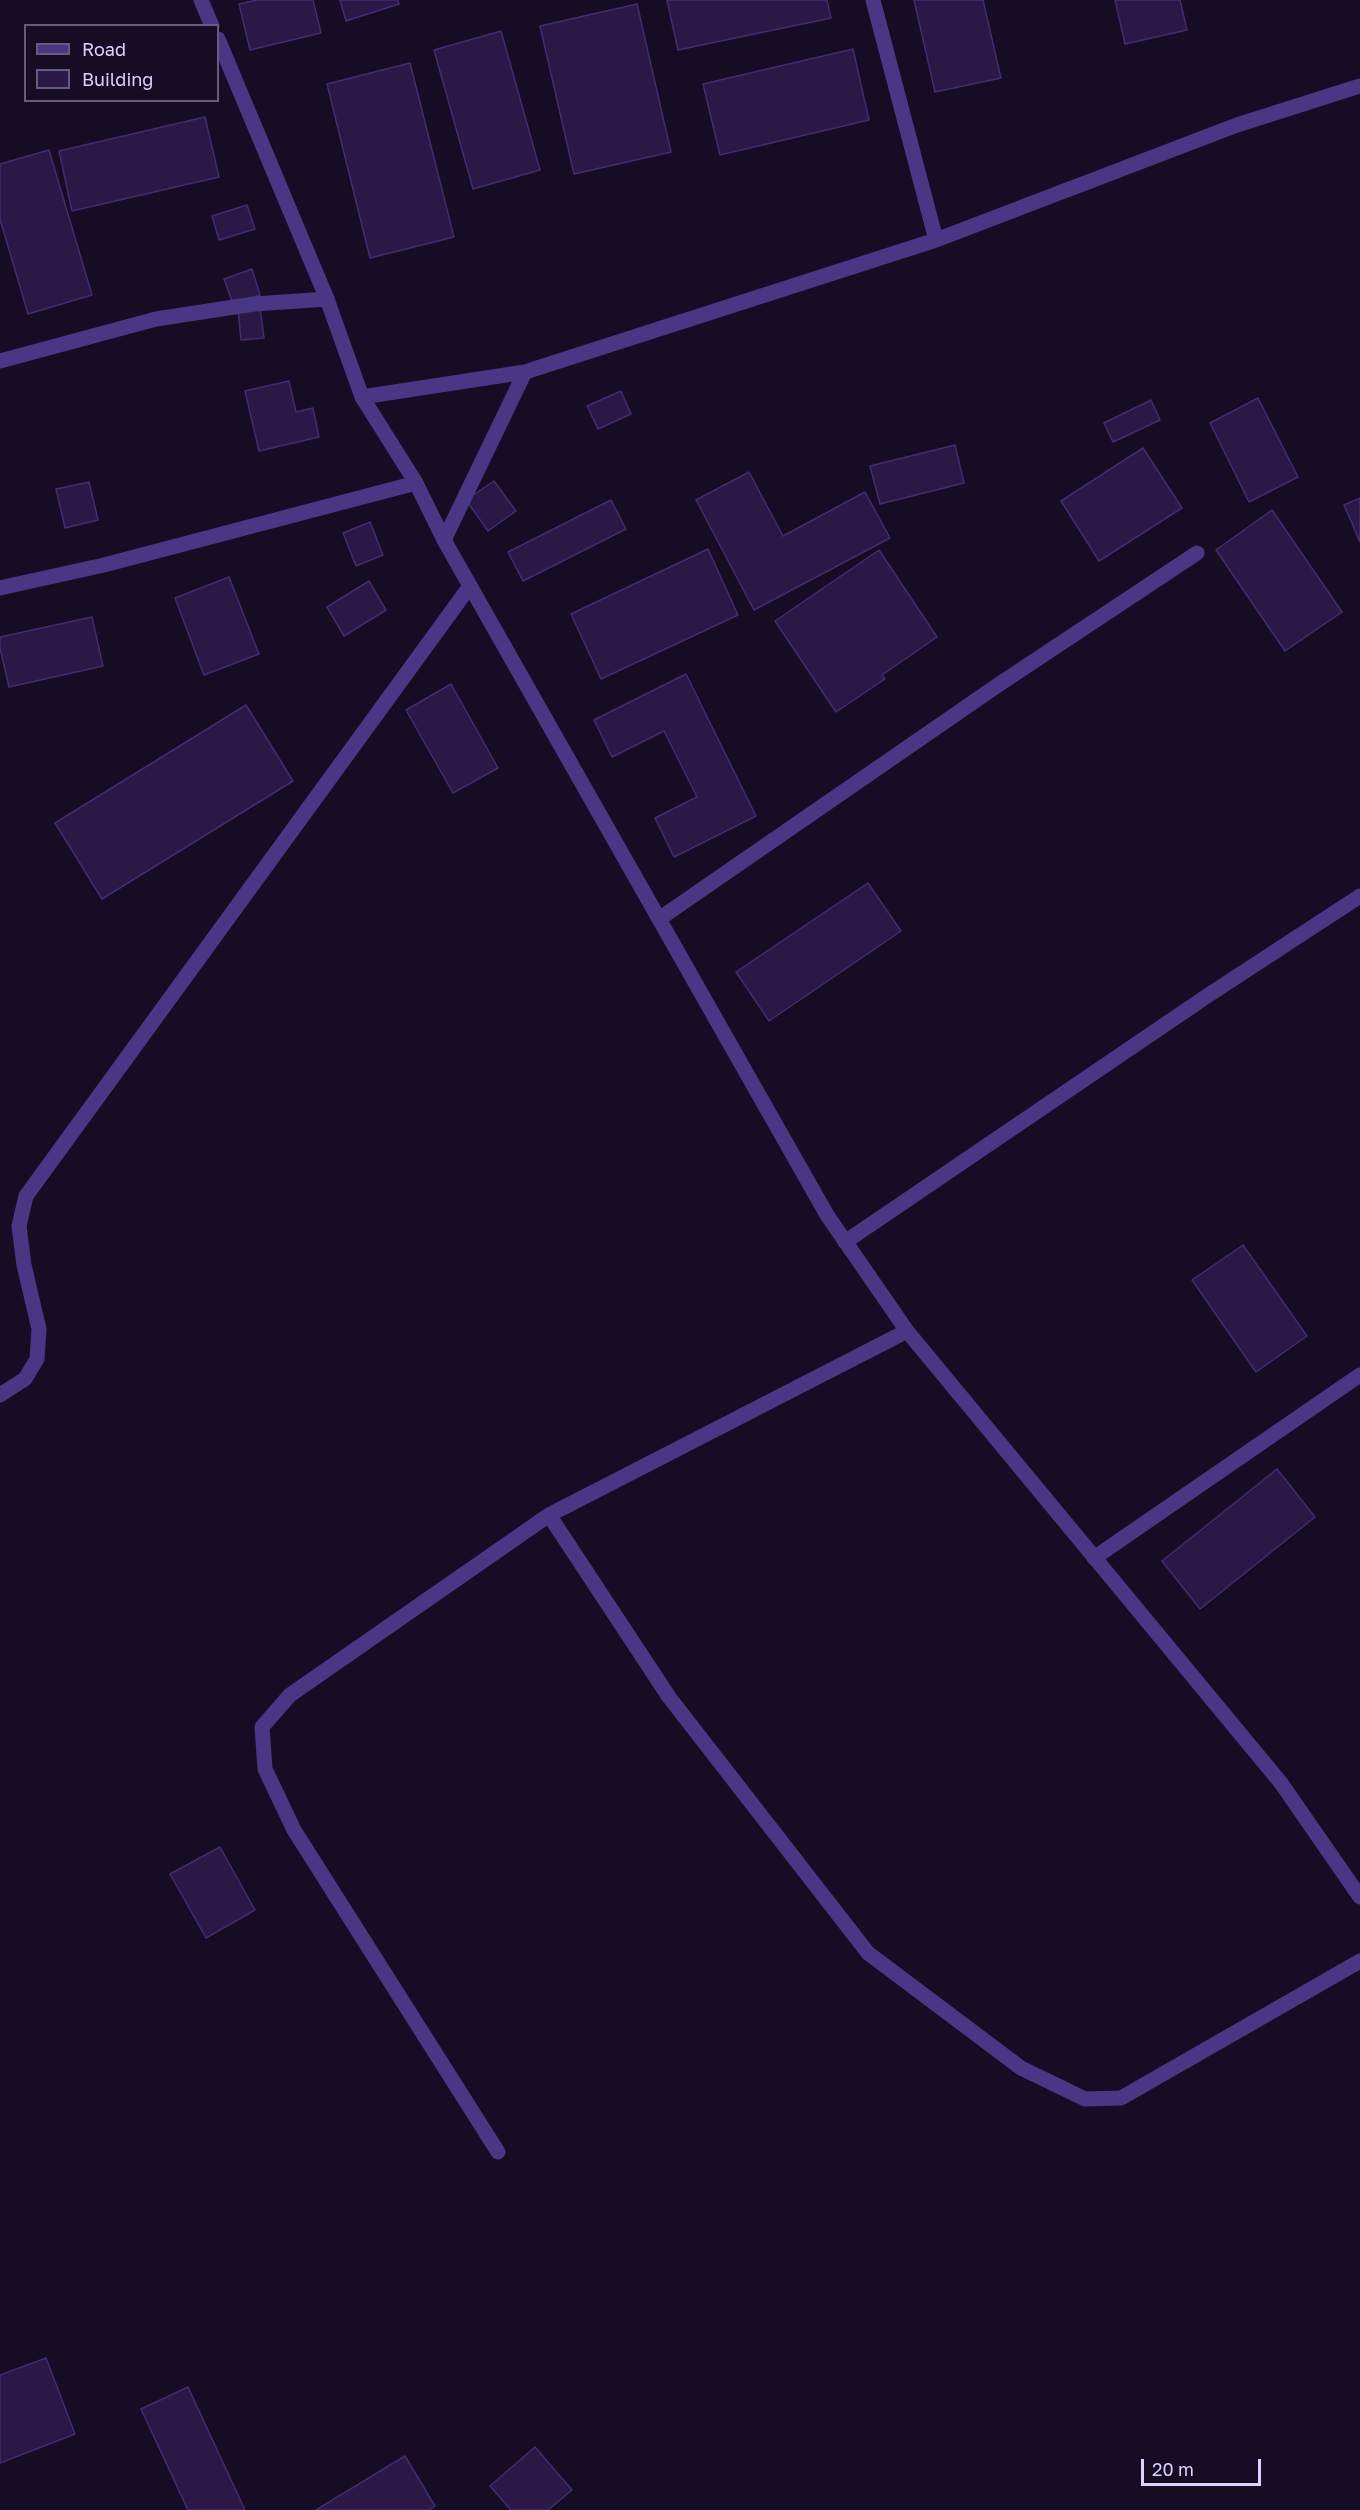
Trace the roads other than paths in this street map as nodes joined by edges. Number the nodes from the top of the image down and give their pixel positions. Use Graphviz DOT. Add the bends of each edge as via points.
graph roads {
  1 [pos="201,0"];
  2 [pos="873,0"];
  3 [pos="211,24"];
  4 [pos="219,41"];
  5 [pos="1360,86"];
  6 [pos="936,240"];
  7 [pos="327,299"];
  8 [pos="0,361"];
  9 [pos="525,372"];
  10 [pos="362,397"];
  11 [pos="416,483"];
  12 [pos="444,540"];
  13 [pos="1197,553"];
  14 [pos="470,586"];
  15 [pos="0,588"];
  16 [pos="1360,896"];
  17 [pos="659,918"];
  18 [pos="845,1242"];
  19 [pos="907,1331"];
  20 [pos="1360,1375"];
  21 [pos="0,1395"];
  22 [pos="549,1515"];
  23 [pos="1094,1558"];
  24 [pos="1360,1897"];
  25 [pos="1360,1960"];
  26 [pos="498,2152"];
  1 -- 3 [label="street"];
  2 -- 6 [label="street"];
  4 -- 7 [label="street"];
  5 -- 6 [label="street" via="1237,125"];
  6 -- 9 [label="street"];
  7 -- 8 [label="street" via="254,304 156,319"];
  7 -- 10 [label="street"];
  9 -- 10 [label="street"];
  9 -- 12 [label="street"];
  10 -- 11 [label="street"];
  11 -- 12 [label="street"];
  11 -- 15 [label="street" via="104,565"];
  12 -- 14 [label="street"];
  13 -- 17 [label="street"];
  14 -- 17 [label="street"];
  14 -- 21 [label="street" via="26,1196 19,1226 39,1329 37,1359 25,1380"];
  16 -- 18 [label="street"];
  17 -- 18 [label="street" via="826,1215"];
  18 -- 19 [label="street"];
  19 -- 22 [label="street"];
  19 -- 23 [label="street"];
  20 -- 23 [label="street"];
  22 -- 25 [label="street" via="669,1697 868,1953 1021,2068 1085,2099 1121,2098"];
  22 -- 26 [label="street" via="290,1695 262,1727 265,1769 294,1830"];
  23 -- 24 [label="street" via="1281,1783"];
}
